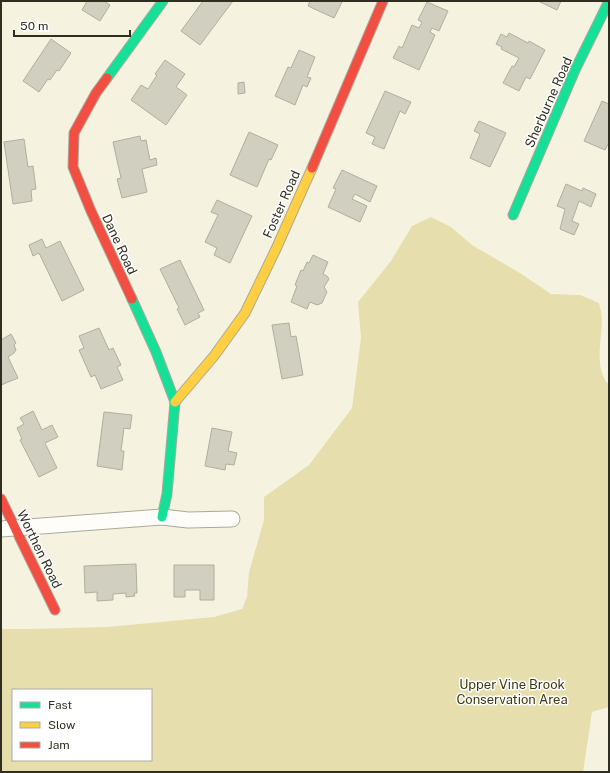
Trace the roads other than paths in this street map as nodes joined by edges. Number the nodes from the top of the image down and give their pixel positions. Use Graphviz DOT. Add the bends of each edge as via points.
graph roads {
  1 [pos="162,1"];
  2 [pos="383,1"];
  3 [pos="609,1"];
  4 [pos="513,215"];
  5 [pos="175,402"];
  6 [pos="1,499"];
  7 [pos="162,517"];
  8 [pos="232,520"];
  9 [pos="16,528"];
  10 [pos="1,529"];
  11 [pos="56,610"];
  1 -- 5 [label="street, Dane Road" via="96,92 74,133 73,167 90,211 156,352"];
  2 -- 5 [label="street, Foster Road" via="276,249 244,312 214,356"];
  3 -- 4 [label="street, Sherburne Road" via="575,70"];
  5 -- 7 [label="street, Dane Road" via="167,494"];
  6 -- 9 [label="street, Worthen Road"];
  7 -- 8 [label="street"];
  7 -- 9 [label="street"];
  9 -- 10 [label="street"];
  9 -- 11 [label="street, Worthen Road"];
}
